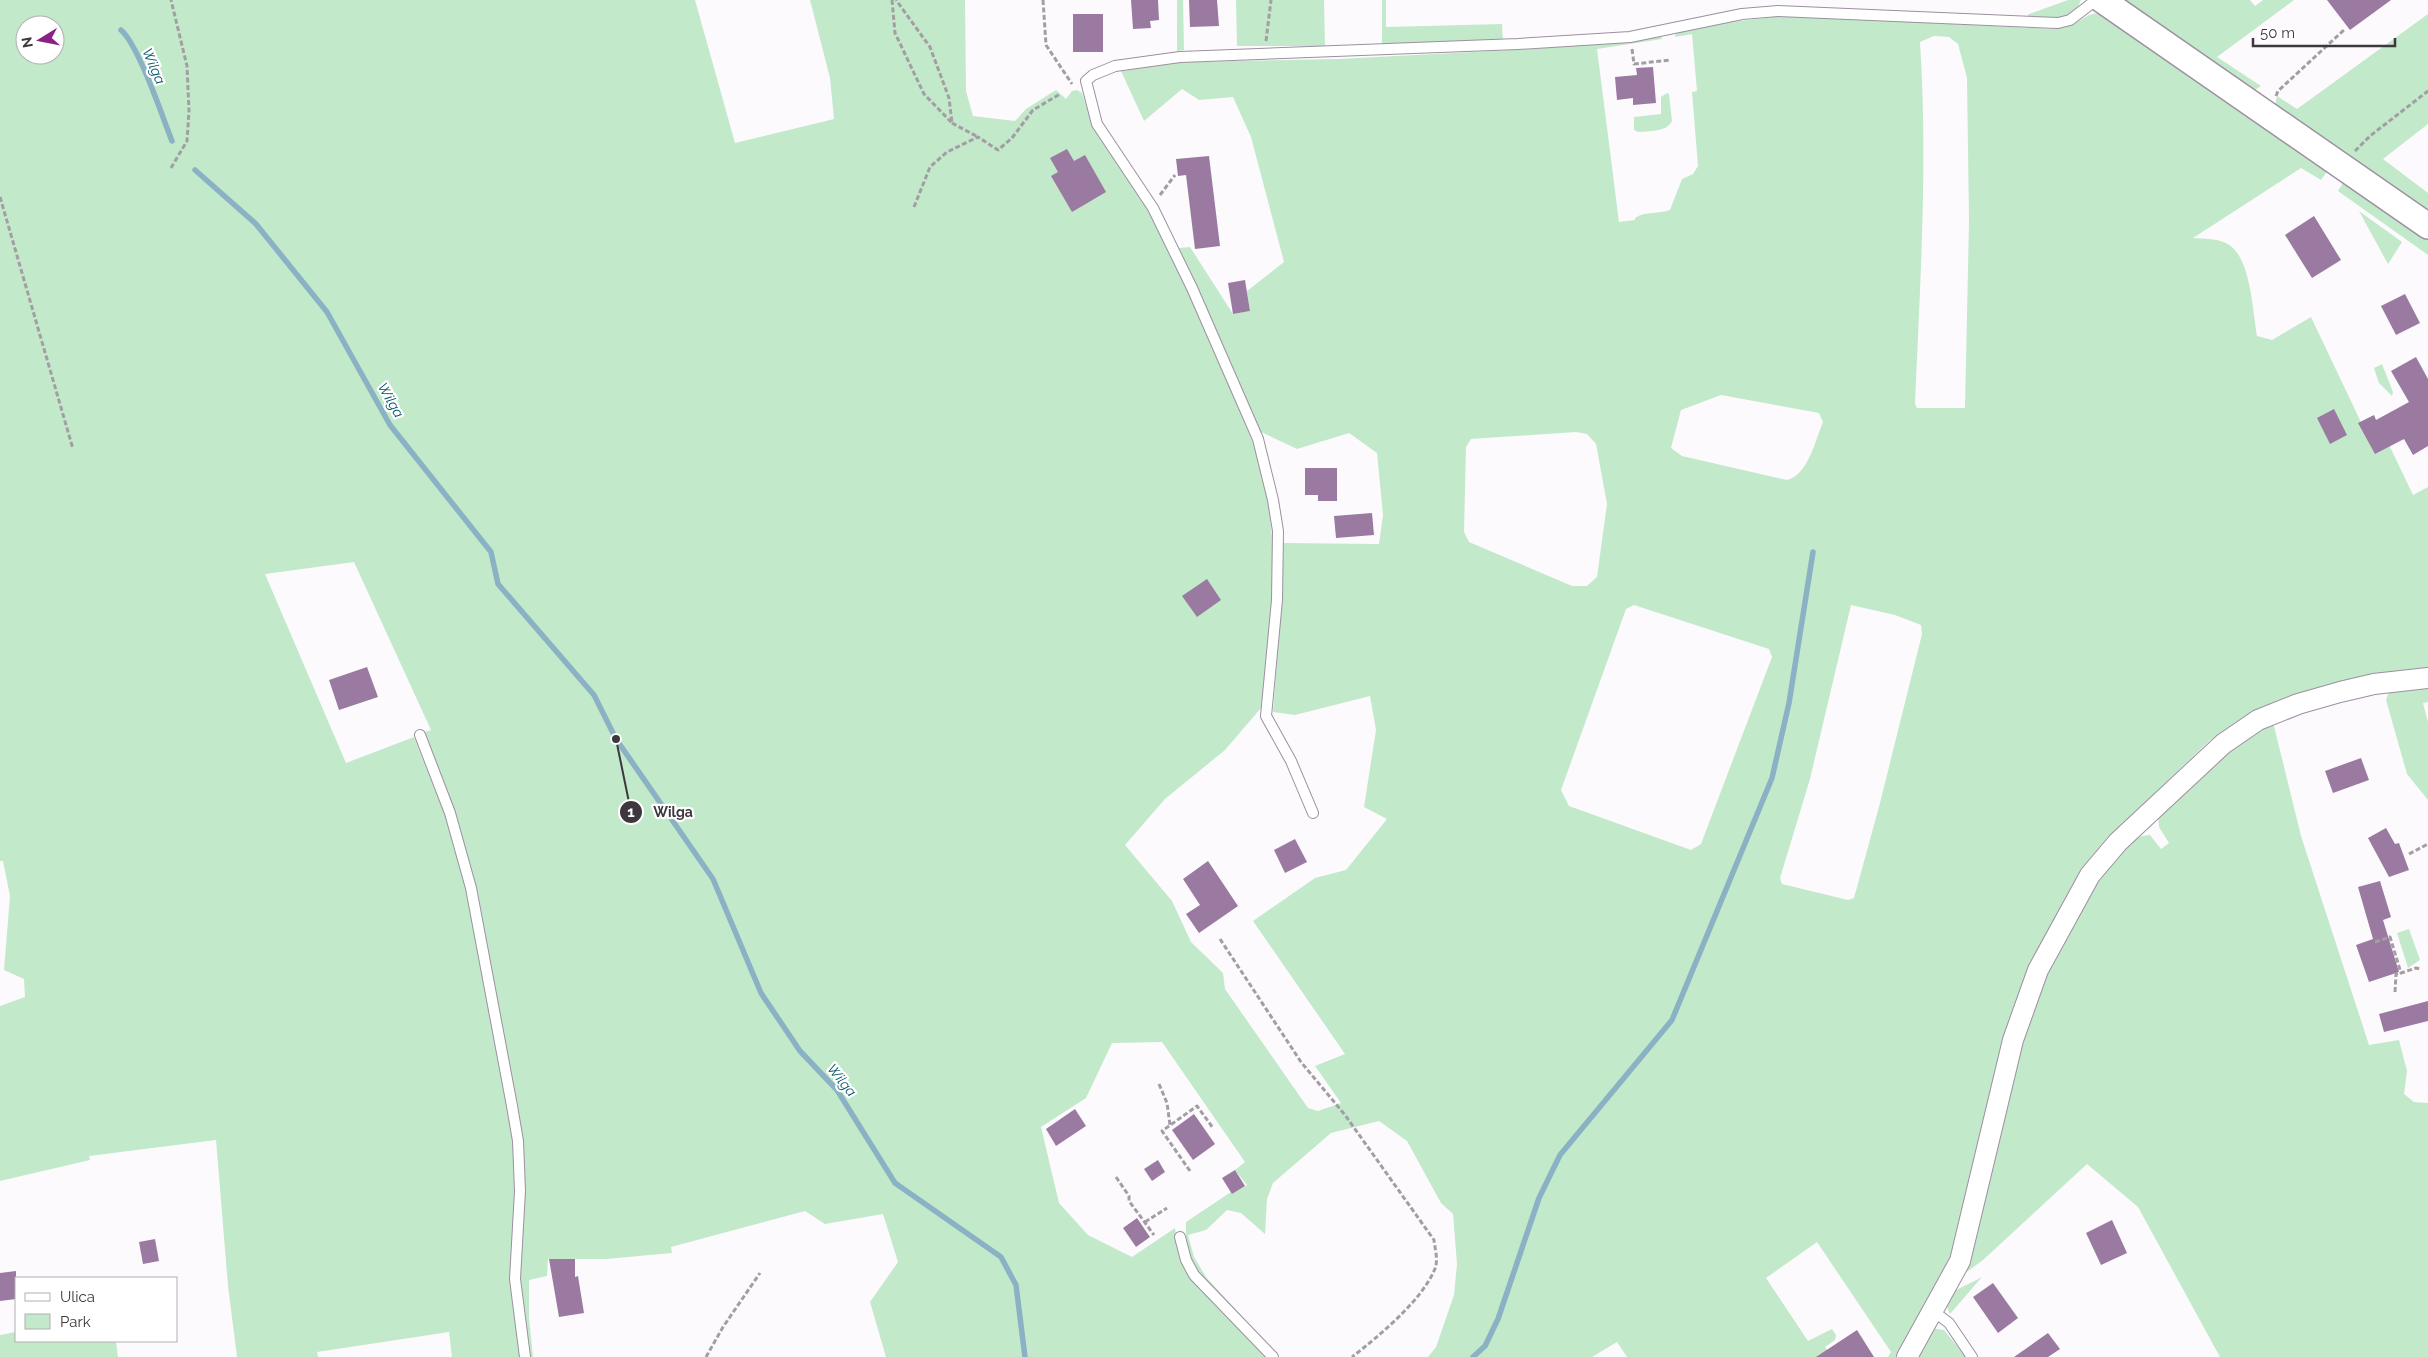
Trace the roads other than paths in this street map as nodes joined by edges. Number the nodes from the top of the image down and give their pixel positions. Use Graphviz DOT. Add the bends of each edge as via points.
graph roads {
  1 [pos="2096,0"];
  2 [pos="2102,0"];
  3 [pos="2428,226"];
  4 [pos="2428,678"];
  5 [pos="420,735"];
  6 [pos="1313,813"];
  7 [pos="1180,1237"];
  8 [pos="1933,1311"];
  9 [pos="525,1357"];
  10 [pos="1273,1357"];
  11 [pos="1907,1357"];
  12 [pos="1972,1357"];
  1 -- 6 [label="lane" via="2070,20 2058,24 1778,11 1742,14 1636,36 1518,44 1180,57 1115,66 1086,81 1097,124 1153,208 1258,439 1274,500 1278,554 1266,716 1291,761"];
  2 -- 3 [label="street"];
  4 -- 8 [label="street" via="2374,684 2340,692 2258,720 2223,744 2118,842 2090,875 2038,970 2013,1040 1960,1261"];
  5 -- 9 [label="lane" via="450,813 469,878 518,1141 520,1191 514,1279"];
  7 -- 10 [label="lane" via="1194,1275"];
  8 -- 11 [label="street"];
  8 -- 12 [label="lane" via="1948,1323"];
}
